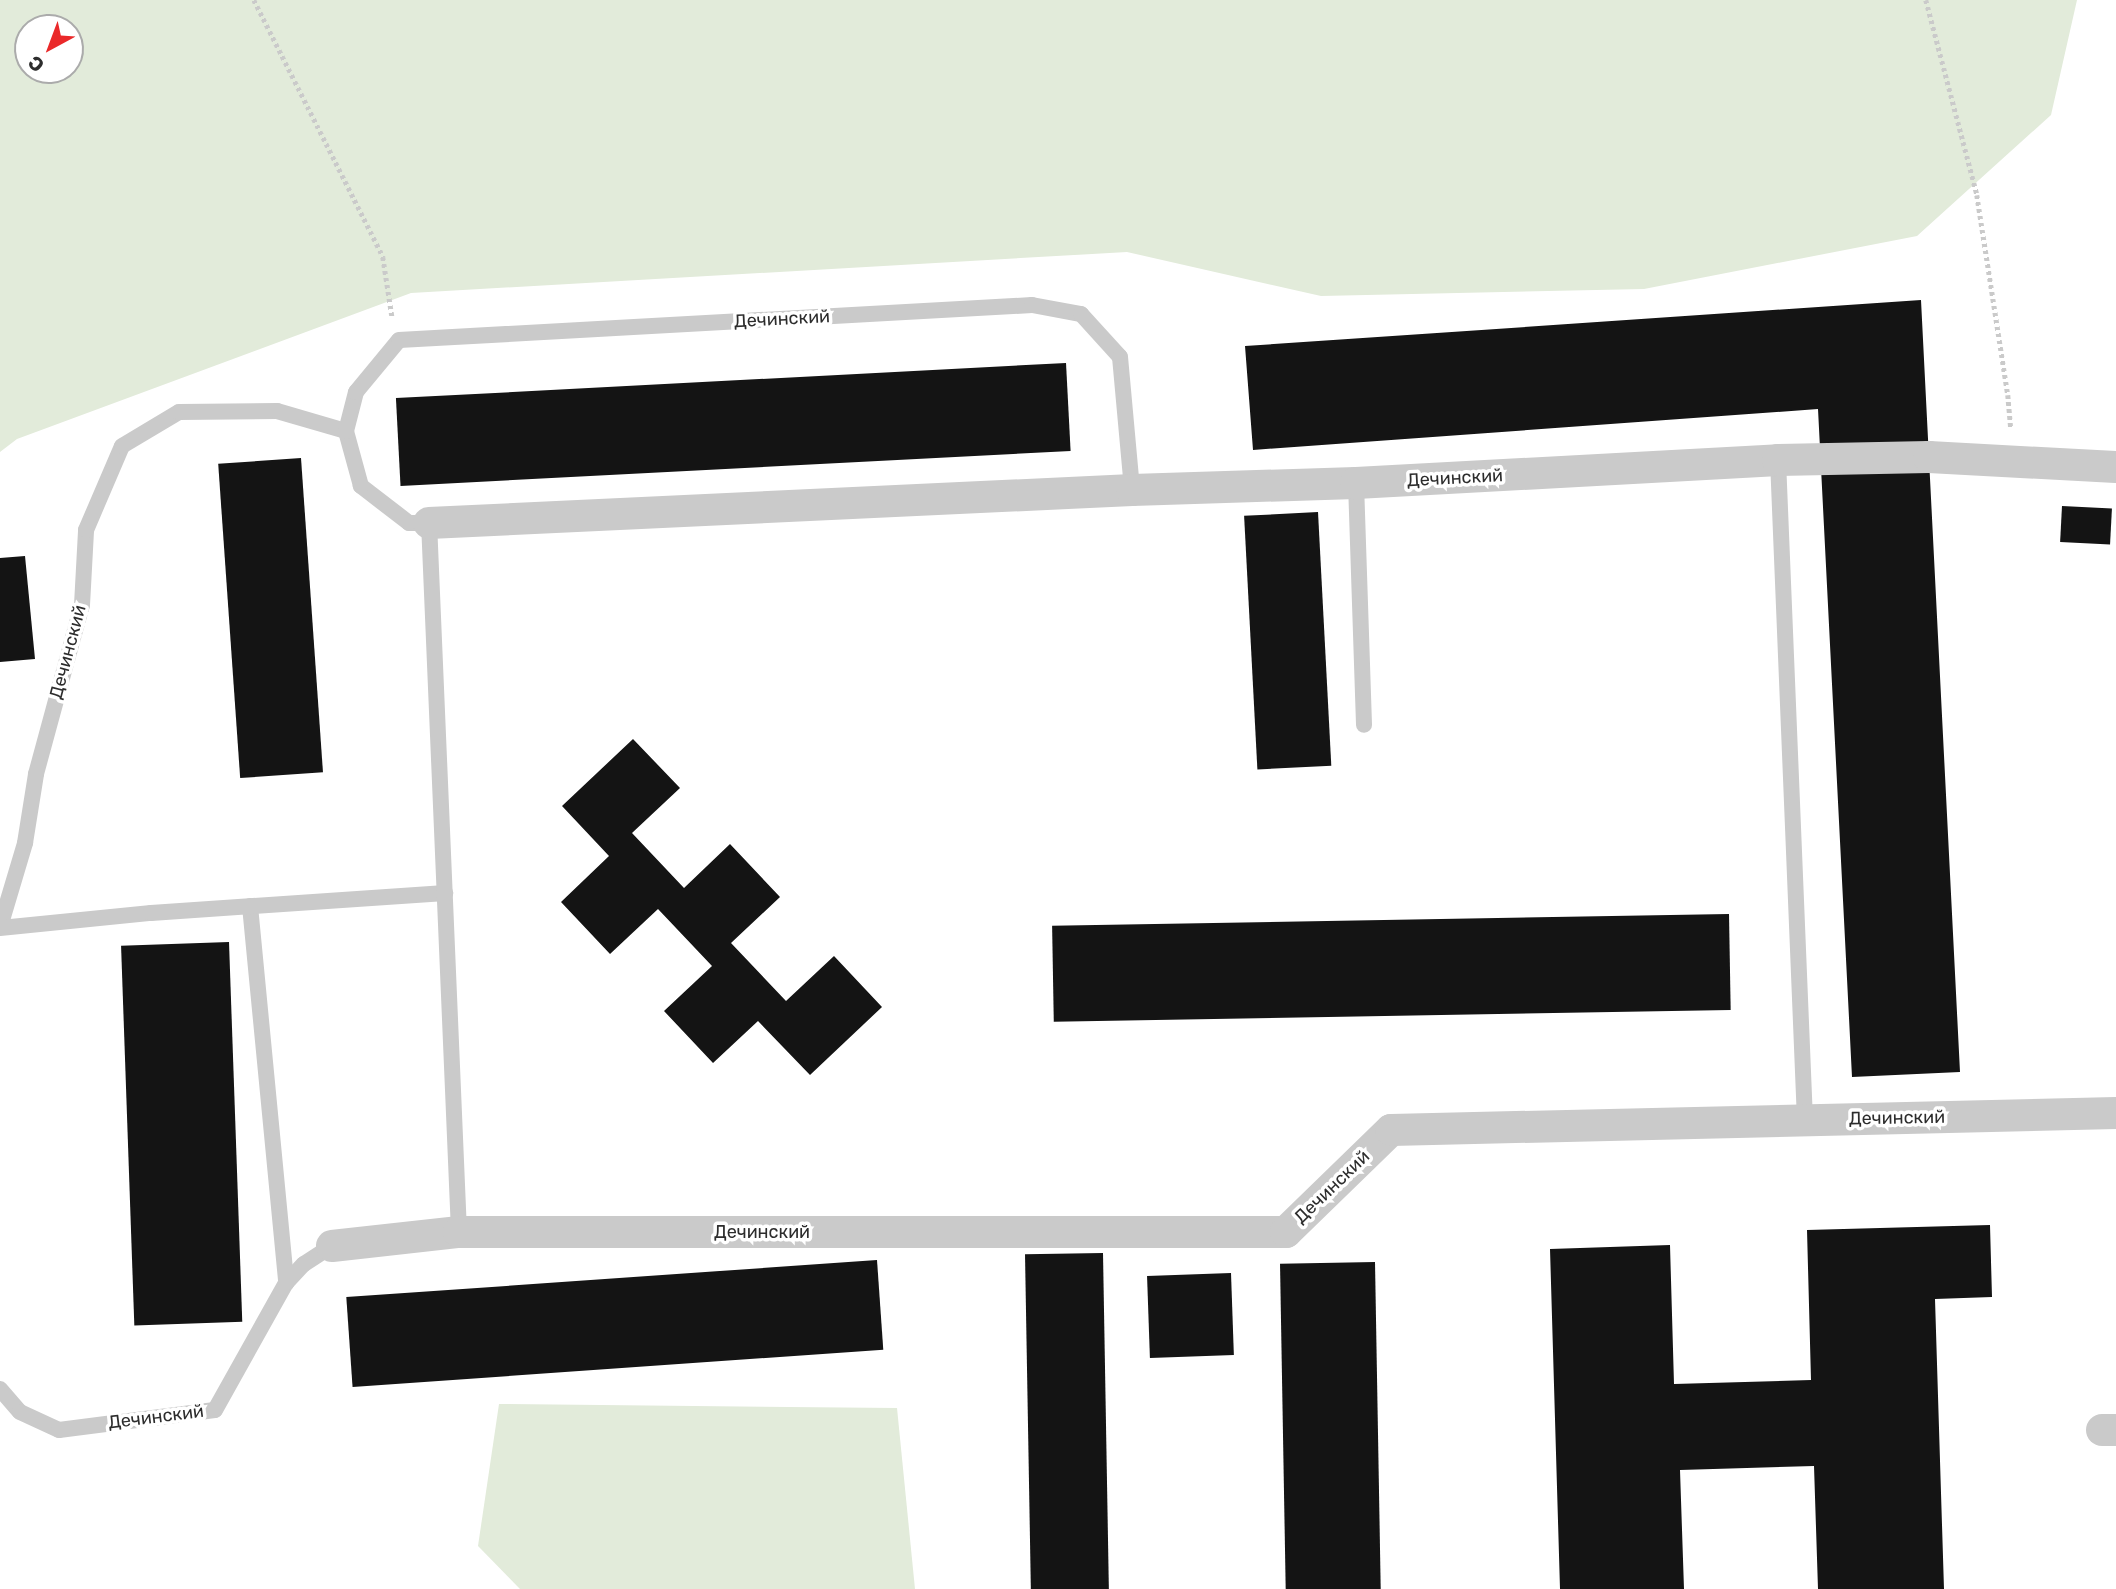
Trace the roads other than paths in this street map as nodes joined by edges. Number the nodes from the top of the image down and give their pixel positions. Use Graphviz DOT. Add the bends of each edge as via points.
graph roads {
  1 [pos="346,431"];
  2 [pos="1778,460"];
  3 [pos="2116,467"];
  4 [pos="1356,483"];
  5 [pos="1132,490"];
  6 [pos="429,523"];
  7 [pos="1364,725"];
  8 [pos="445,893"];
  9 [pos="250,906"];
  10 [pos="0,928"];
  11 [pos="2116,1113"];
  12 [pos="1805,1120"];
  13 [pos="459,1232"];
  14 [pos="332,1246"];
  15 [pos="286,1283"];
  16 [pos="0,1389"];
  17 [pos="20,1412"];
  18 [pos="0,1413"];
  1 -- 5 [label="lane, Дечинский" via="356,392 399,340 1032,305 1081,314 1120,357"];
  1 -- 6 [label="lane, Дечинский" via="360,486 409,523"];
  1 -- 10 [label="lane, Дечинский" via="277,411 179,412 122,446 86,530 82,605"];
  2 -- 3 [label="street, Дечинский" via="1929,457"];
  2 -- 4 [label="street, Дечинский"];
  2 -- 12 [label="lane"];
  4 -- 5 [label="street, Дечинский"];
  4 -- 7 [label="lane"];
  5 -- 6 [label="street, Дечинский"];
  6 -- 8 [label="lane"];
  8 -- 9 [label="lane"];
  8 -- 13 [label="lane"];
  9 -- 10 [label="lane"];
  9 -- 15 [label="lane"];
  11 -- 12 [label="street, Дечинский"];
  12 -- 13 [label="street, Дечинский" via="1391,1130 1286,1232"];
  13 -- 14 [label="street, Дечинский"];
  14 -- 15 [label="lane, Дечинский" via="304,1264"];
  15 -- 17 [label="lane, Дечинский" via="215,1410 59,1430"];
  16 -- 17 [label="lane, Дечинский"];
  17 -- 18 [label="lane, Дечинский"];
}
